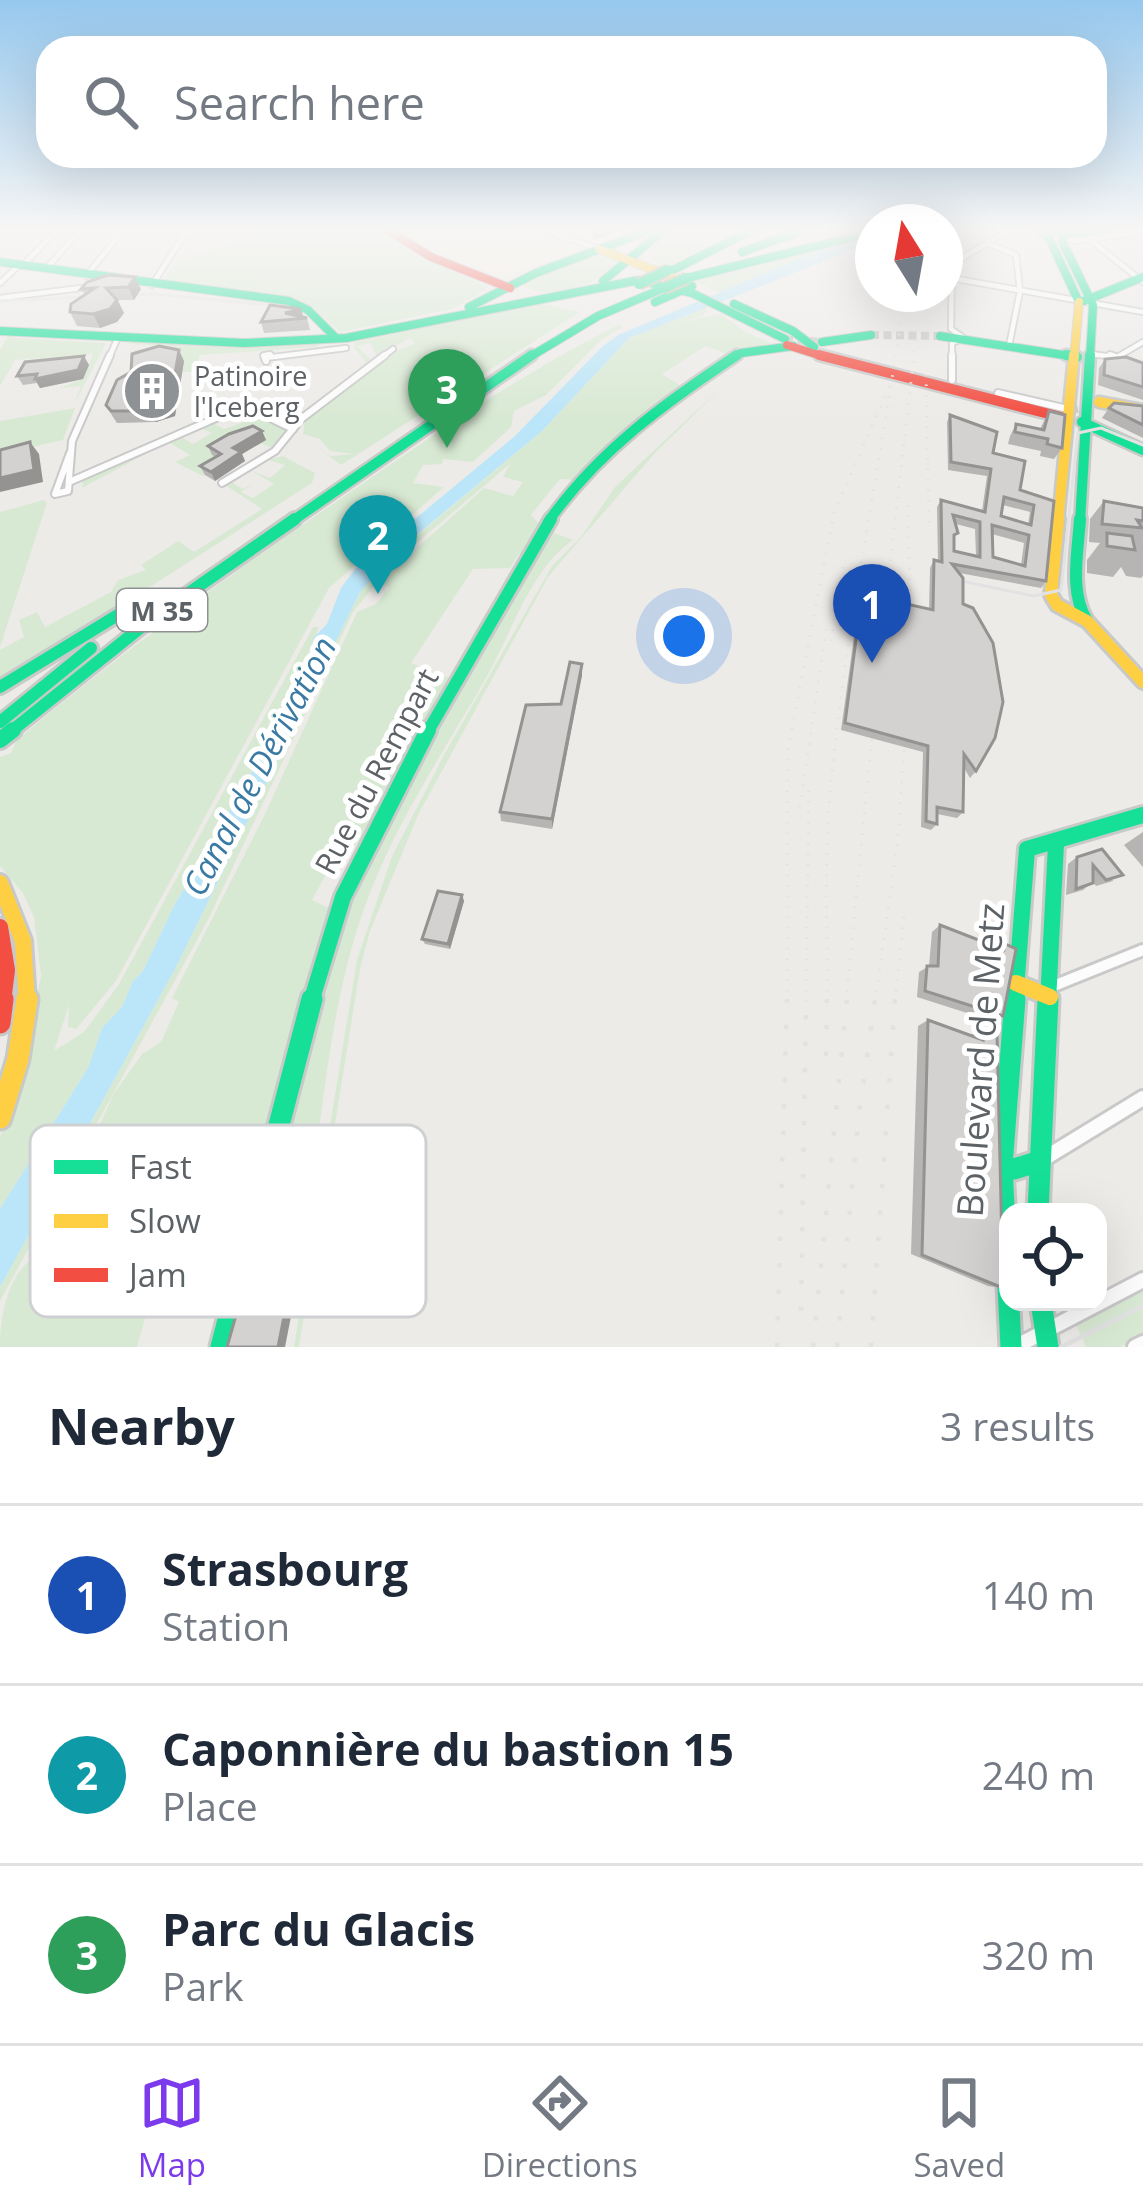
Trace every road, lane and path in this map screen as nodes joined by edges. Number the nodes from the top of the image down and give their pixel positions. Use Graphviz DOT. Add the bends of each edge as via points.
graph roads {
  1 [pos="1020,291"];
  2 [pos="77,292"];
  3 [pos="206,292"];
  4 [pos="511,292"];
  5 [pos="532,292"];
  6 [pos="561,292"];
  7 [pos="661,292"];
  8 [pos="666,292"];
  9 [pos="668,292"];
  10 [pos="687,292"];
  11 [pos="1025,292"];
  12 [pos="1085,292"];
  13 [pos="1114,292"];
  14 [pos="550,294"];
  15 [pos="0,298"];
  16 [pos="1088,302"];
  17 [pos="955,312"];
  18 [pos="1143,312"];
  19 [pos="0,331"];
  20 [pos="871,335"];
  21 [pos="957,335"];
  22 [pos="118,337"];
  23 [pos="822,342"];
  24 [pos="1143,342"];
  25 [pos="341,343"];
  26 [pos="788,343"];
  27 [pos="1009,346"];
  28 [pos="394,350"];
  29 [pos="1082,356"];
  30 [pos="1119,356"];
  31 [pos="266,361"];
  32 [pos="1143,367"];
  33 [pos="364,369"];
  34 [pos="947,384"];
  35 [pos="492,387"];
  36 [pos="997,398"];
  37 [pos="1033,405"];
  38 [pos="1143,410"];
  39 [pos="1081,414"];
  40 [pos="293,429"];
  41 [pos="1143,450"];
  42 [pos="70,453"];
  43 [pos="69,482"];
  44 [pos="222,484"];
  45 [pos="151,602"];
  46 [pos="1087,622"];
  47 [pos="1141,675"];
  48 [pos="0,687"];
  49 [pos="0,722"];
  50 [pos="0,740"];
  51 [pos="1143,815"];
  52 [pos="1056,844"];
  53 [pos="0,883"];
  54 [pos="0,927"];
  55 [pos="1143,950"];
  56 [pos="1016,983"];
  57 [pos="1050,992"];
  58 [pos="26,1011"];
  59 [pos="0,1023"];
  60 [pos="0,1080"];
  61 [pos="1143,1099"];
  62 [pos="0,1118"];
  63 [pos="277,1125"];
  64 [pos="1040,1161"];
  65 [pos="1002,1166"];
  66 [pos="1038,1203"];
  67 [pos="1143,1280"];
  68 [pos="229,1317"];
  69 [pos="1046,1338"];
  70 [pos="1143,1343"];
  71 [pos="221,1347"];
  72 [pos="1012,1347"];
  73 [pos="1135,1347"];
  1 -- 27 [label="street"];
  2 -- 15 [label="street"];
  3 -- 25 [label="main road" via="294,303"];
  4 -- 25 [label="main road"];
  5 -- 14 [label="main road"];
  6 -- 14 [label="main road"];
  7 -- 45 [label="main road, M 35" via="594,312"];
  8 -- 35 [label="main road, M 35" via="566,337"];
  9 -- 35 [label="main road"];
  10 -- 26 [label="main road"];
  11 -- 16 [label="street"];
  12 -- 16 [label="main road"];
  13 -- 16 [label="main road"];
  14 -- 25 [label="main road"];
  16 -- 18 [label="street"];
  16 -- 29 [label="main road"];
  17 -- 21 [label="street"];
  19 -- 22 [label="main road"];
  20 -- 23 [label="main road"];
  21 -- 27 [label="main road"];
  21 -- 34 [label="street"];
  22 -- 25 [label="main road"];
  22 -- 42 [label="street"];
  24 -- 30 [label="street"];
  25 -- 31 [label="street"];
  25 -- 33 [label="street"];
  26 -- 34 [label="main road"];
  26 -- 36 [label="main road" via="865,375"];
  26 -- 63 [label="main road, Rue du Rempart" via="741,353 662,405 575,484 543,529 356,865"];
  27 -- 29 [label="main road"];
  28 -- 33 [label="street"];
  29 -- 30 [label="street"];
  29 -- 39 [label="main road"];
  30 -- 32 [label="street"];
  33 -- 40 [label="street"];
  34 -- 36 [label="main road"];
  34 -- 37 [label="main road"];
  35 -- 50 [label="main road, M 35" via="156,614"];
  36 -- 37 [label="street"];
  36 -- 39 [label="main road"];
  37 -- 39 [label="street"];
  38 -- 39 [label="main road"];
  39 -- 41 [label="main road"];
  39 -- 46 [label="main road" via="1077,600"];
  39 -- 46 [label="main road" via="1051,592"];
  40 -- 43 [label="street" via="257,411 220,413 111,470"];
  40 -- 44 [label="street" via="275,451"];
  42 -- 43 [label="street"];
  42 -- 43 [label="street" via="55,494 68,491"];
  45 -- 48 [label="main road"];
  45 -- 49 [label="main road, M 35"];
  46 -- 47 [label="main road"];
  51 -- 52 [label="main road"];
  52 -- 56 [label="main road, Boulevard de Metz" via="1027,849"];
  52 -- 57 [label="main road, Boulevard de Metz"];
  53 -- 58 [label="main road" via="26,941"];
  54 -- 59 [label="main road" via="7,970"];
  55 -- 57 [label="street"];
  56 -- 57 [label="main road"];
  56 -- 65 [label="main road, Boulevard de Metz"];
  57 -- 64 [label="main road, Boulevard de Metz"];
  58 -- 60 [label="main road"];
  58 -- 62 [label="main road"];
  61 -- 64 [label="street"];
  64 -- 65 [label="main road"];
  64 -- 66 [label="main road, Boulevard de Metz"];
  65 -- 72 [label="main road, Boulevard de Metz"];
  67 -- 69 [label="street"];
  68 -- 71 [label="main road, Rue du Rempart"];
  69 -- 72 [label="street"];
  70 -- 73 [label="street"];
}
